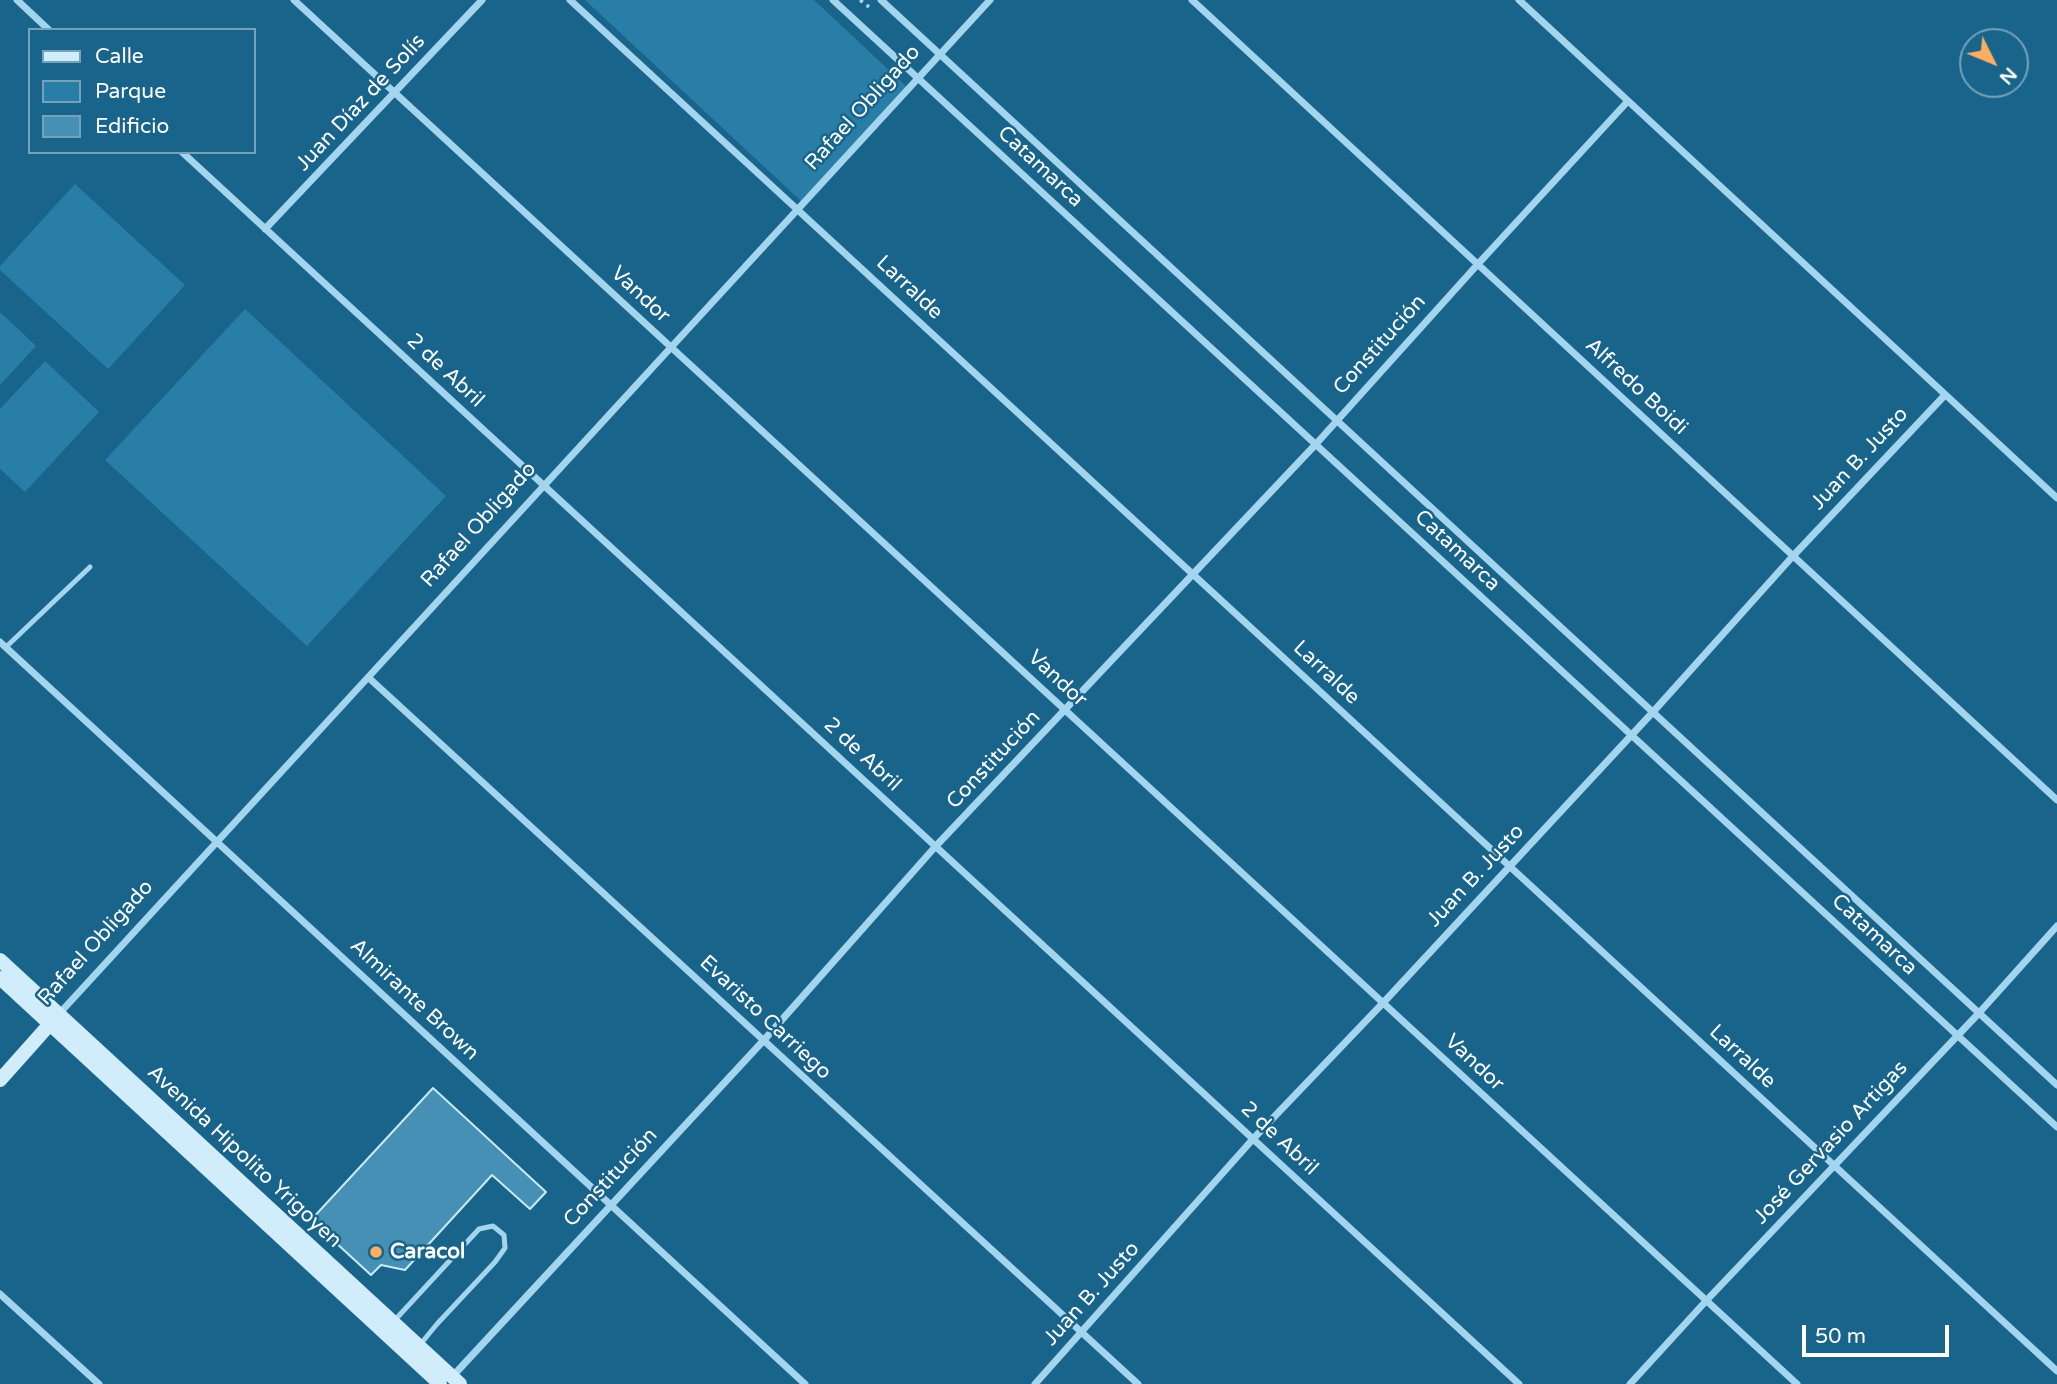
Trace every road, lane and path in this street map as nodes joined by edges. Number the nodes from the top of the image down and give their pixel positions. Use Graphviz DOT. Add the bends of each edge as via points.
graph roads {
  1 [pos="16,0"];
  2 [pos="294,0"];
  3 [pos="482,0"];
  4 [pos="570,0"];
  5 [pos="833,0"];
  6 [pos="881,0"];
  7 [pos="990,0"];
  8 [pos="1192,0"];
  9 [pos="1519,0"];
  10 [pos="47,28"];
  11 [pos="940,55"];
  12 [pos="919,79"];
  13 [pos="395,93"];
  14 [pos="1628,101"];
  15 [pos="184,154"];
  16 [pos="798,210"];
  17 [pos="265,229"];
  18 [pos="1478,264"];
  19 [pos="671,347"];
  20 [pos="1945,395"];
  21 [pos="1336,420"];
  22 [pos="1316,444"];
  23 [pos="544,486"];
  24 [pos="2057,498"];
  25 [pos="1793,556"];
  26 [pos="90,567"];
  27 [pos="1192,573"];
  28 [pos="3,644"];
  29 [pos="369,678"];
  30 [pos="1065,710"];
  31 [pos="1653,712"];
  32 [pos="1631,735"];
  33 [pos="2057,800"];
  34 [pos="217,842"];
  35 [pos="935,847"];
  36 [pos="1510,866"];
  37 [pos="2057,926"];
  38 [pos="0,960"];
  39 [pos="0,978"];
  40 [pos="1383,1003"];
  41 [pos="1979,1013"];
  42 [pos="55,1019"];
  43 [pos="1957,1035"];
  44 [pos="764,1040"];
  45 [pos="0,1080"];
  46 [pos="2057,1085"];
  47 [pos="2057,1127"];
  48 [pos="1253,1139"];
  49 [pos="1834,1165"];
  50 [pos="610,1205"];
  51 [pos="0,1294"];
  52 [pos="1706,1301"];
  53 [pos="393,1322"];
  54 [pos="1082,1333"];
  55 [pos="419,1346"];
  56 [pos="2057,1371"];
  57 [pos="450,1382"];
  58 [pos="99,1384"];
  59 [pos="805,1384"];
  60 [pos="1035,1384"];
  61 [pos="1138,1384"];
  62 [pos="1519,1384"];
  63 [pos="1630,1384"];
  64 [pos="1797,1384"];
  1 -- 10 [label="street"];
  2 -- 13 [label="street, Vandor"];
  3 -- 13 [label="street, Juan Díaz de Solís"];
  4 -- 16 [label="street, Larralde"];
  5 -- 12 [label="street, Catamarca"];
  6 -- 11 [label="street, Catamarca"];
  7 -- 11 [label="street, Rafael Obligado"];
  8 -- 18 [label="street, Alfredo Boidi"];
  9 -- 14 [label="street"];
  11 -- 12 [label="street, Rafael Obligado"];
  11 -- 21 [label="street, Catamarca"];
  12 -- 16 [label="street, Rafael Obligado"];
  12 -- 22 [label="street, Catamarca"];
  13 -- 17 [label="street, Juan Díaz de Solís"];
  13 -- 19 [label="street, Vandor"];
  14 -- 18 [label="street, Constitución"];
  14 -- 20 [label="street"];
  15 -- 17 [label="street, 2 de Abril"];
  16 -- 19 [label="street, Rafael Obligado"];
  16 -- 27 [label="street, Larralde"];
  17 -- 23 [label="street, 2 de Abril"];
  18 -- 21 [label="street, Constitución"];
  18 -- 25 [label="street, Alfredo Boidi"];
  19 -- 23 [label="street, Rafael Obligado"];
  19 -- 30 [label="street, Vandor"];
  20 -- 24 [label="street"];
  20 -- 25 [label="street, Juan B. Justo"];
  21 -- 22 [label="street, Constitución"];
  21 -- 31 [label="street, Catamarca"];
  22 -- 27 [label="street, Constitución"];
  22 -- 32 [label="street, Catamarca"];
  23 -- 29 [label="street, Rafael Obligado"];
  23 -- 35 [label="street, 2 de Abril"];
  25 -- 31 [label="street, Juan B. Justo"];
  25 -- 33 [label="street, Alfredo Boidi"];
  26 -- 28 [label="lane"];
  27 -- 30 [label="street, Constitución"];
  27 -- 36 [label="street, Larralde"];
  28 -- 34 [label="street, Almirante Brown"];
  29 -- 34 [label="street, Rafael Obligado"];
  29 -- 44 [label="street, Evaristo Carriego"];
  30 -- 35 [label="street, Constitución"];
  30 -- 40 [label="street, Vandor"];
  31 -- 32 [label="street, Juan B. Justo"];
  31 -- 41 [label="street, Catamarca"];
  32 -- 36 [label="street, Juan B. Justo"];
  32 -- 43 [label="street, Catamarca"];
  34 -- 42 [label="street, Rafael Obligado"];
  34 -- 50 [label="street, Almirante Brown"];
  35 -- 44 [label="street, Constitución"];
  35 -- 48 [label="street, 2 de Abril"];
  36 -- 40 [label="street, Juan B. Justo"];
  36 -- 49 [label="street, Larralde"];
  37 -- 41 [label="street, José Gervasio Artigas"];
  38 -- 42 [label="main road, Avenida Hipolito Yrigoyen"];
  39 -- 42 [label="main road, Avenida Hipolito Yrigoyen"];
  40 -- 48 [label="street, Juan B. Justo"];
  40 -- 52 [label="street, Vandor"];
  41 -- 43 [label="street, José Gervasio Artigas"];
  41 -- 46 [label="street, Catamarca"];
  42 -- 45 [label="main road, Rafael Obligado"];
  42 -- 53 [label="main road, Avenida Hipolito Yrigoyen"];
  42 -- 57 [label="main road, Avenida Hipolito Yrigoyen"];
  43 -- 47 [label="street, Catamarca"];
  43 -- 49 [label="street, José Gervasio Artigas"];
  44 -- 50 [label="street, Constitución"];
  44 -- 54 [label="street, Evaristo Carriego"];
  48 -- 54 [label="street, Juan B. Justo"];
  48 -- 62 [label="street, 2 de Abril"];
  49 -- 52 [label="street, José Gervasio Artigas"];
  49 -- 56 [label="street, Larralde"];
  50 -- 57 [label="street, Constitución"];
  50 -- 59 [label="street, Almirante Brown"];
  51 -- 58 [label="street"];
  52 -- 63 [label="street, José Gervasio Artigas"];
  52 -- 64 [label="street, Vandor"];
  53 -- 55 [label="main road, Avenida Hipolito Yrigoyen"];
  53 -- 55 [label="lane" via="479,1229 493,1226 503,1235 505,1248 495,1262"];
  54 -- 60 [label="street, Juan B. Justo"];
  54 -- 61 [label="street, Evaristo Carriego"];
  55 -- 57 [label="main road, Avenida Hipolito Yrigoyen"];
}
